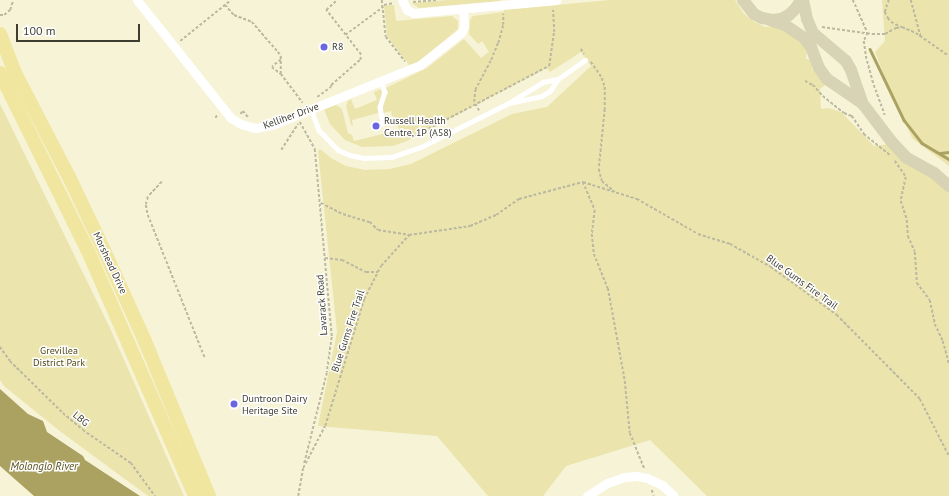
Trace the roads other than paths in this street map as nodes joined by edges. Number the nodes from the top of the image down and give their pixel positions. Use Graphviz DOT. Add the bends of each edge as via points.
graph roads {
  1 [pos="136,0"];
  2 [pos="551,0"];
  3 [pos="802,0"];
  4 [pos="403,2"];
  5 [pos="743,2"];
  6 [pos="462,9"];
  7 [pos="770,20"];
  8 [pos="0,34"];
  9 [pos="587,59"];
  10 [pos="0,73"];
  11 [pos="558,79"];
  12 [pos="381,82"];
  13 [pos="507,104"];
  14 [pos="863,104"];
  15 [pos="310,105"];
  16 [pos="384,124"];
  17 [pos="949,186"];
  18 [pos="195,496"];
  19 [pos="209,496"];
  20 [pos="587,496"];
  21 [pos="674,496"];
  1 -- 15 [label="street, Kelliher Drive" via="235,121 248,127 260,128"];
  2 -- 6 [label="street"];
  3 -- 7 [label="street" via="790,15"];
  3 -- 14 [label="street" via="809,24 817,38 846,61"];
  4 -- 6 [label="street" via="407,10 414,13"];
  5 -- 7 [label="street" via="758,17"];
  6 -- 12 [label="street, Kelliher Drive" via="463,29 457,37 420,65"];
  7 -- 14 [label="street" via="785,25 804,38 827,79"];
  8 -- 19 [label="main road, Morshead Drive" via="14,71 71,181 135,318"];
  9 -- 11 [label="lane"];
  10 -- 18 [label="main road, Morshead Drive" via="88,251"];
  11 -- 13 [label="lane" via="543,82"];
  11 -- 13 [label="lane" via="550,91 542,96"];
  12 -- 15 [label="street, Kelliher Drive"];
  12 -- 16 [label="lane" via="385,92 380,107"];
  13 -- 15 [label="lane" via="408,153 374,159 350,156 334,148 319,130"];
  14 -- 17 [label="street" via="907,158 934,173"];
  20 -- 21 [label="street" via="607,483 624,477 647,478 662,485"];
}
